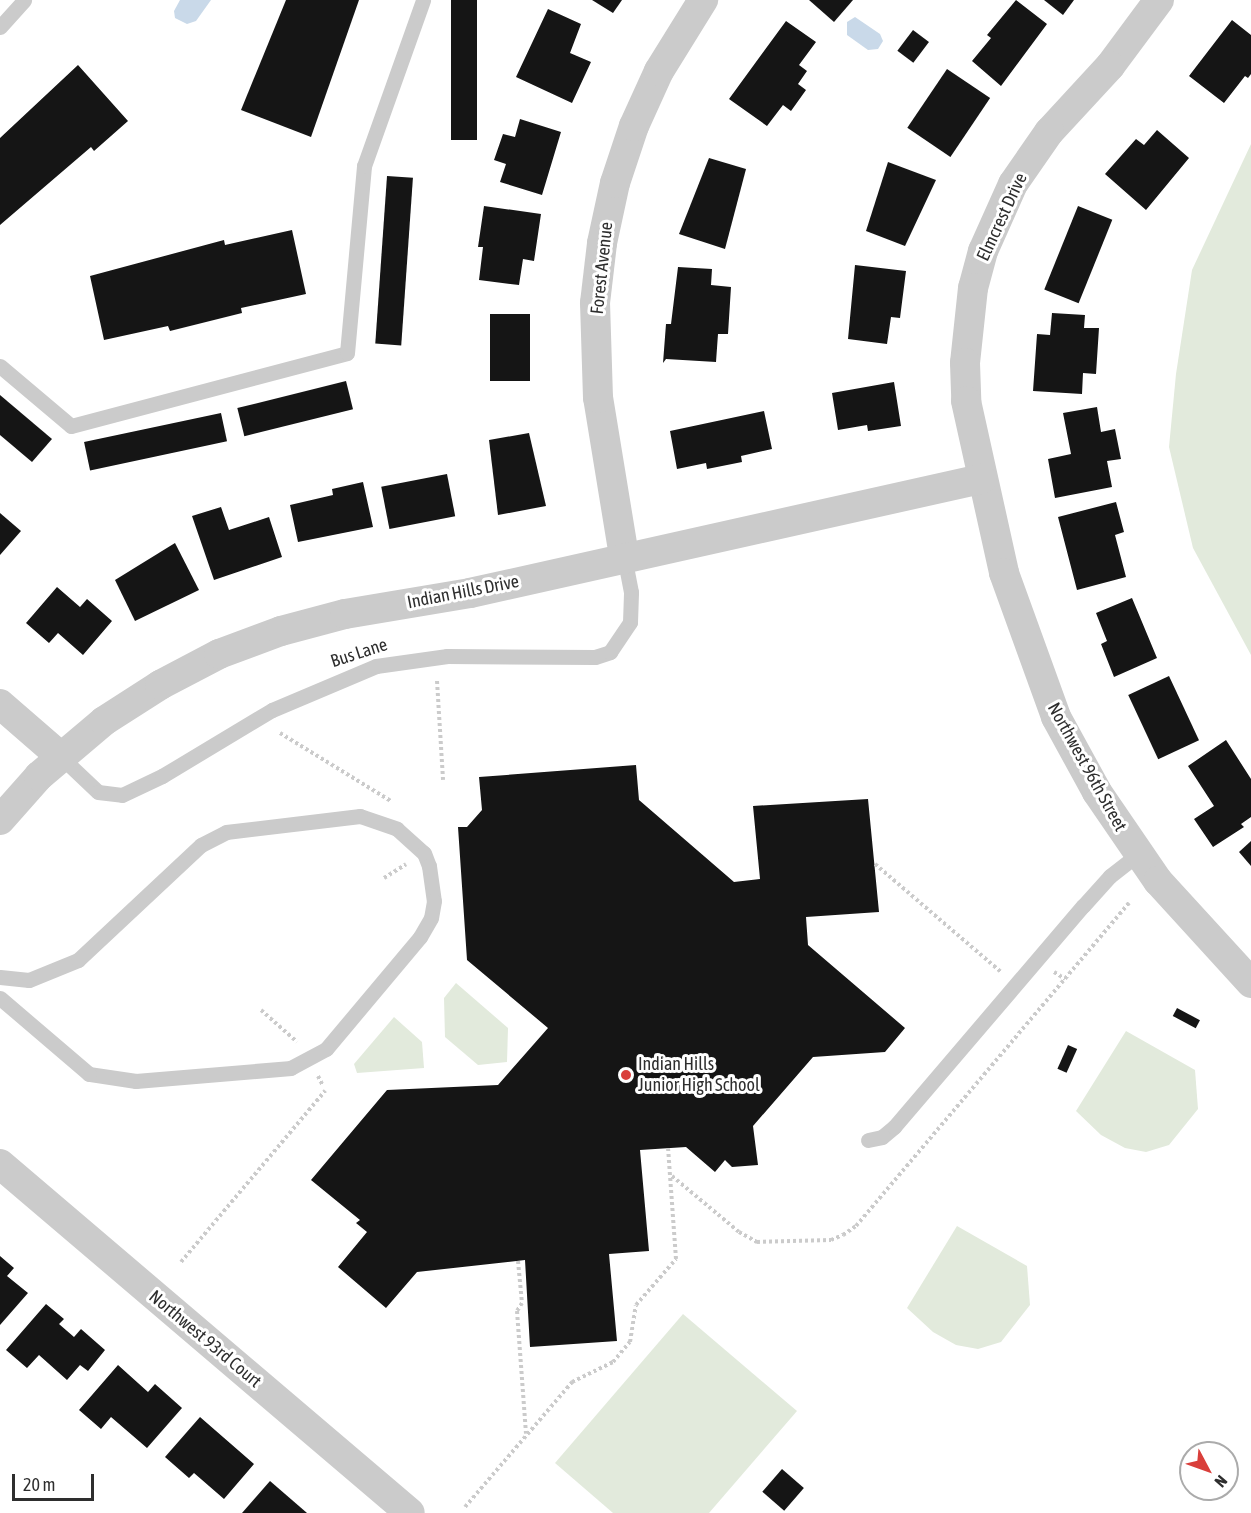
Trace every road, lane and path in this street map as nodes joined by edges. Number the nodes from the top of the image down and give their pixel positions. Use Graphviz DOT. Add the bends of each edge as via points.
graph roads {
  1 [pos="24,0"];
  2 [pos="423,0"];
  3 [pos="703,0"];
  4 [pos="1159,0"];
  5 [pos="0,27"];
  6 [pos="0,366"];
  7 [pos="981,479"];
  8 [pos="624,556"];
  9 [pos="437,681"];
  10 [pos="0,704"];
  11 [pos="280,733"];
  12 [pos="60,756"];
  13 [pos="443,780"];
  14 [pos="391,801"];
  15 [pos="0,820"];
  16 [pos="1138,854"];
  17 [pos="875,864"];
  18 [pos="0,977"];
  19 [pos="1009,979"];
  20 [pos="1251,983"];
  21 [pos="0,998"];
  22 [pos="325,1091"];
  23 [pos="868,1140"];
  24 [pos="668,1148"];
  25 [pos="0,1164"];
  26 [pos="518,1261"];
  27 [pos="181,1262"];
  28 [pos="526,1435"];
  29 [pos="465,1506"];
  30 [pos="410,1513"];
  1 -- 5 [label="lane"];
  2 -- 6 [label="lane" via="364,166 347,353 71,426"];
  3 -- 8 [label="street, Forest Avenue" via="659,71 634,126 615,183 602,243 595,303 598,398"];
  4 -- 7 [label="street, Elmcrest Drive" via="1110,66 1049,132 1013,184 983,251 973,288 964,363 966,401"];
  7 -- 8 [label="street, Indian Hills Drive"];
  7 -- 16 [label="street, Northwest 96th Street" via="1004,573 1056,717 1097,792"];
  8 -- 12 [label="street, Indian Hills Drive" via="470,593 345,614 281,631 219,654 160,685 104,721"];
  8 -- 12 [label="lane, Bus Lane" via="631,592 630,622 610,652 595,657 447,656 376,666 272,710 162,776 122,795 98,792"];
  9 -- 13 [label="path"];
  10 -- 12 [label="street"];
  11 -- 14 [label="path"];
  12 -- 15 [label="street, Indian Hills Drive"];
  16 -- 20 [label="street, Northwest 96th Street" via="1222,955"];
  16 -- 23 [label="lane" via="1083,906 894,1127 882,1137"];
  17 -- 19 [label="path"];
  18 -- 21 [label="lane" via="29,980 78,960 201,845 226,832 360,816 397,829 424,853 429,866 434,901 431,918 420,937 326,1048 291,1068 136,1081 89,1074"];
  22 -- 27 [label="path"];
  24 -- 28 [label="path" via="676,1259 636,1305 630,1342 613,1362 572,1382"];
  25 -- 30 [label="street, Northwest 93rd Court"];
  26 -- 28 [label="path" via="522,1303 516,1311"];
  28 -- 29 [label="path"];
}
